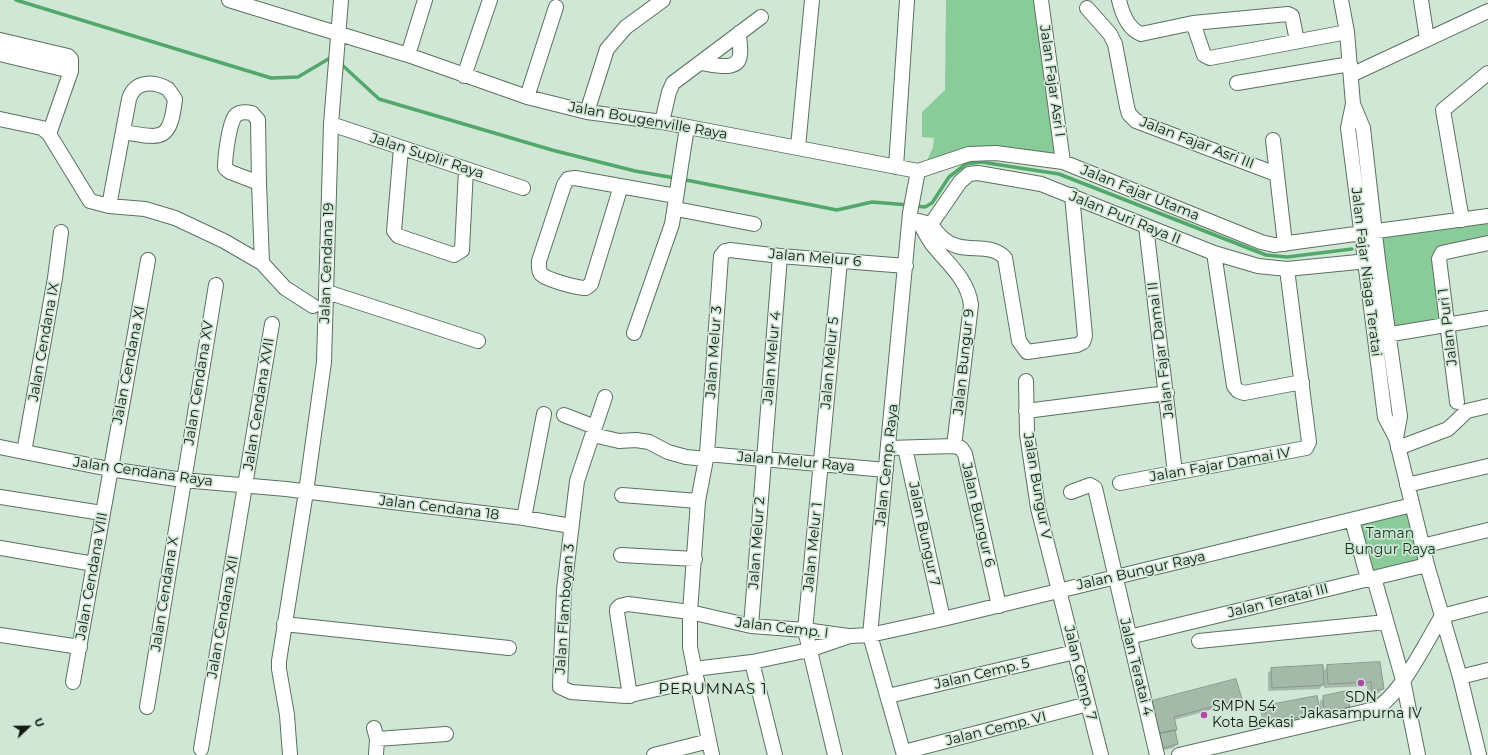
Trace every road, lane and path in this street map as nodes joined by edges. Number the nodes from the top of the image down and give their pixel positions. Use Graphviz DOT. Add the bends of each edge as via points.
graph roads {
  1 [pos="230,0"];
  2 [pos="341,0"];
  3 [pos="425,0"];
  4 [pos="490,0"];
  5 [pos="663,0"];
  6 [pos="812,0"];
  7 [pos="907,0"];
  8 [pos="1041,0"];
  9 [pos="1119,0"];
  10 [pos="1341,0"];
  11 [pos="1421,0"];
  12 [pos="262,6"];
  13 [pos="556,7"];
  14 [pos="1087,8"];
  15 [pos="1488,11"];
  16 [pos="761,17"];
  17 [pos="1193,24"];
  18 [pos="739,32"];
  19 [pos="1347,32"];
  20 [pos="337,34"];
  21 [pos="1427,39"];
  22 [pos="0,40"];
  23 [pos="1297,42"];
  24 [pos="0,54"];
  25 [pos="408,55"];
  26 [pos="701,62"];
  27 [pos="1351,70"];
  28 [pos="71,71"];
  29 [pos="1488,73"];
  30 [pos="464,76"];
  31 [pos="1237,83"];
  32 [pos="527,97"];
  33 [pos="587,112"];
  34 [pos="0,120"];
  35 [pos="662,122"];
  36 [pos="331,124"];
  37 [pos="688,127"];
  38 [pos="123,132"];
  39 [pos="49,134"];
  40 [pos="1273,140"];
  41 [pos="798,147"];
  42 [pos="401,148"];
  43 [pos="1063,162"];
  44 [pos="896,167"];
  45 [pos="466,169"];
  46 [pos="918,171"];
  47 [pos="1276,174"];
  48 [pos="258,183"];
  49 [pos="621,186"];
  50 [pos="523,188"];
  51 [pos="677,191"];
  52 [pos="1072,195"];
  53 [pos="109,206"];
  54 [pos="1488,216"];
  55 [pos="918,220"];
  56 [pos="1462,220"];
  57 [pos="754,224"];
  58 [pos="1146,226"];
  59 [pos="61,232"];
  60 [pos="1488,243"];
  61 [pos="1285,244"];
  62 [pos="1369,246"];
  63 [pos="725,251"];
  64 [pos="1214,253"];
  65 [pos="780,256"];
  66 [pos="148,260"];
  67 [pos="840,261"];
  68 [pos="262,263"];
  69 [pos="906,266"];
  70 [pos="1287,269"];
  71 [pos="216,285"];
  72 [pos="327,292"];
  73 [pos="313,306"];
  74 [pos="1488,318"];
  75 [pos="272,324"];
  76 [pos="1448,324"];
  77 [pos="634,333"];
  78 [pos="1381,335"];
  79 [pos="478,341"];
  80 [pos="1026,380"];
  81 [pos="1302,382"];
  82 [pos="1167,393"];
  83 [pos="605,397"];
  84 [pos="1457,402"];
  85 [pos="1488,406"];
  86 [pos="1026,411"];
  87 [pos="544,414"];
  88 [pos="564,415"];
  89 [pos="594,431"];
  90 [pos="1397,443"];
  91 [pos="954,446"];
  92 [pos="0,448"];
  93 [pos="889,448"];
  94 [pos="905,448"];
  95 [pos="24,452"];
  96 [pos="706,457"];
  97 [pos="764,460"];
  98 [pos="821,465"];
  99 [pos="1488,466"];
  100 [pos="110,469"];
  101 [pos="886,470"];
  102 [pos="1174,473"];
  103 [pos="183,480"];
  104 [pos="1120,483"];
  105 [pos="245,485"];
  106 [pos="1407,486"];
  107 [pos="286,489"];
  108 [pos="306,492"];
  109 [pos="1071,492"];
  110 [pos="622,495"];
  111 [pos="0,497"];
  112 [pos="698,501"];
  113 [pos="1412,505"];
  114 [pos="102,513"];
  115 [pos="524,518"];
  116 [pos="1352,520"];
  117 [pos="571,526"];
  118 [pos="1488,530"];
  119 [pos="1422,546"];
  120 [pos="0,548"];
  121 [pos="621,555"];
  122 [pos="695,559"];
  123 [pos="94,564"];
  124 [pos="1427,565"];
  125 [pos="1115,578"];
  126 [pos="1371,578"];
  127 [pos="1060,591"];
  128 [pos="1488,604"];
  129 [pos="999,606"];
  130 [pos="690,612"];
  131 [pos="1442,616"];
  132 [pos="943,619"];
  133 [pos="1386,622"];
  134 [pos="284,624"];
  135 [pos="751,626"];
  136 [pos="805,630"];
  137 [pos="0,635"];
  138 [pos="850,636"];
  139 [pos="870,636"];
  140 [pos="1129,637"];
  141 [pos="1199,641"];
  142 [pos="80,647"];
  143 [pos="509,648"];
  144 [pos="809,650"];
  145 [pos="1075,652"];
  146 [pos="752,662"];
  147 [pos="1488,670"];
  148 [pos="696,675"];
  149 [pos="1460,677"];
  150 [pos="1403,680"];
  151 [pos="73,682"];
  152 [pos="630,696"];
  153 [pos="888,696"];
  154 [pos="1088,704"];
  155 [pos="147,707"];
  156 [pos="446,734"];
  157 [pos="708,740"];
  158 [pos="201,749"];
  159 [pos="904,753"];
  160 [pos="290,755"];
  161 [pos="376,755"];
  162 [pos="654,755"];
  163 [pos="712,755"];
  164 [pos="775,755"];
  165 [pos="835,755"];
  166 [pos="1101,755"];
  167 [pos="1157,755"];
  168 [pos="1179,755"];
  169 [pos="1418,755"];
  170 [pos="1479,755"];
  1 -- 12 [label="street, Jalan Bougenville Raya"];
  2 -- 20 [label="street, Jalan Cendana 19"];
  3 -- 25 [label="street"];
  4 -- 30 [label="street"];
  5 -- 33 [label="street" via="626,26 607,49"];
  6 -- 41 [label="street"];
  7 -- 44 [label="street"];
  8 -- 43 [label="street, Jalan Fajar Asri I"];
  9 -- 17 [label="street" via="1123,15 1136,32 1148,33"];
  10 -- 19 [label="street, Jalan Fajar Niaga Teratai"];
  11 -- 21 [label="street"];
  12 -- 20 [label="street, Jalan Bougenville Raya"];
  13 -- 32 [label="street"];
  14 -- 47 [label="street, Jalan Fajar Asri III" via="1110,34 1117,51 1127,108 1136,121"];
  15 -- 21 [label="street"];
  16 -- 18 [label="street"];
  17 -- 23 [label="street" via="1288,14 1292,16"];
  17 -- 23 [label="street" via="1204,55 1210,58"];
  18 -- 26 [label="street"];
  18 -- 26 [label="street" via="738,61 725,67"];
  19 -- 23 [label="street"];
  19 -- 27 [label="street, Jalan Fajar Niaga Teratai"];
  20 -- 25 [label="street, Jalan Bougenville Raya"];
  20 -- 36 [label="street, Jalan Cendana 19"];
  21 -- 27 [label="street"];
  22 -- 28 [label="street" via="68,56 71,59"];
  24 -- 28 [label="street"];
  25 -- 30 [label="street, Jalan Bougenville Raya"];
  26 -- 35 [label="street" via="673,83"];
  27 -- 31 [label="street"];
  27 -- 62 [label="street, Jalan Fajar Niaga Teratai" via="1353,104 1363,128"];
  28 -- 39 [label="street"];
  29 -- 56 [label="street" via="1443,110"];
  30 -- 32 [label="street, Jalan Bougenville Raya"];
  32 -- 33 [label="street, Jalan Bougenville Raya"];
  33 -- 35 [label="street, Jalan Bougenville Raya"];
  34 -- 39 [label="street" via="42,128"];
  35 -- 37 [label="street, Jalan Bougenville Raya"];
  36 -- 42 [label="street, Jalan Suplir Raya"];
  36 -- 72 [label="street, Jalan Cendana 19"];
  37 -- 41 [label="street, Jalan Bougenville Raya"];
  37 -- 51 [label="street"];
  38 -- 53 [label="street"];
  39 -- 53 [label="street" via="90,201"];
  40 -- 47 [label="street"];
  41 -- 44 [label="street, Jalan Bougenville Raya"];
  42 -- 45 [label="street, Jalan Suplir Raya"];
  42 -- 45 [label="street" via="394,231 398,236 454,255 462,250"];
  43 -- 46 [label="street, Jalan Fajar Utama" via="996,153 968,154"];
  43 -- 61 [label="street, Jalan Fajar Utama" via="1261,242"];
  44 -- 46 [label="street, Jalan Bougenville Raya"];
  45 -- 50 [label="street, Jalan Suplir Raya"];
  46 -- 55 [label="street, Jalan Cemp. Raya" via="913,196"];
  47 -- 61 [label="street"];
  48 -- 48 [label="street" via="258,120 252,113 243,112 236,115 232,123 225,168"];
  48 -- 68 [label="street"];
  49 -- 49 [label="street" via="591,284 581,288 541,274 538,268 539,261 568,179"];
  49 -- 51 [label="street"];
  51 -- 57 [label="street"];
  51 -- 77 [label="street"];
  52 -- 55 [label="street, Jalan Puri Raya II" via="1041,184 978,173 969,174"];
  52 -- 55 [label="street" via="1085,336 1083,342 1077,345 1027,352 1019,341 1005,258 994,250 957,246"];
  52 -- 58 [label="street, Jalan Puri Raya II"];
  53 -- 68 [label="street" via="145,209 175,218 224,240"];
  54 -- 56 [label="street, Jalan Fajar Utama"];
  55 -- 69 [label="street, Jalan Cemp. Raya"];
  55 -- 91 [label="street, Jalan Bungur 9" via="931,243 961,278 970,295 971,305"];
  56 -- 62 [label="street, Jalan Fajar Utama"];
  58 -- 64 [label="street, Jalan Puri Raya II"];
  58 -- 82 [label="street, Jalan Fajar Damai II"];
  59 -- 95 [label="street, Jalan Cendana IX"];
  60 -- 76 [label="street, Jalan Puri 1" via="1442,254 1439,259"];
  61 -- 62 [label="street, Jalan Fajar Utama"];
  62 -- 70 [label="street, Jalan Puri Raya II"];
  62 -- 78 [label="street, Jalan Fajar Niaga Teratai"];
  63 -- 65 [label="street, Jalan Melur 6"];
  63 -- 96 [label="street, Jalan Melur 3" via="721,256"];
  64 -- 70 [label="street, Jalan Puri Raya II" via="1258,266"];
  64 -- 81 [label="street" via="1234,386 1238,391 1244,392"];
  65 -- 67 [label="street, Jalan Melur 6"];
  65 -- 97 [label="street, Jalan Melur 4"];
  66 -- 100 [label="street, Jalan Cendana XI"];
  67 -- 69 [label="street, Jalan Melur 6"];
  67 -- 98 [label="street, Jalan Melur 5"];
  68 -- 73 [label="street" via="285,288"];
  69 -- 93 [label="street, Jalan Cemp. Raya"];
  70 -- 81 [label="street, Jalan Fajar Damai IV"];
  71 -- 103 [label="street, Jalan Cendana XV"];
  72 -- 79 [label="street"];
  72 -- 108 [label="street, Jalan Cendana 19" via="324,362"];
  74 -- 76 [label="street"];
  75 -- 105 [label="street, Jalan Cendana XVII"];
  76 -- 78 [label="street"];
  76 -- 84 [label="street, Jalan Puri 1"];
  78 -- 90 [label="street, Jalan Fajar Niaga Teratai" via="1400,416"];
  80 -- 86 [label="street, Jalan Bungur V"];
  81 -- 102 [label="street, Jalan Fajar Damai IV" via="1309,442 1306,448"];
  82 -- 86 [label="street"];
  82 -- 102 [label="street, Jalan Fajar Damai II"];
  83 -- 89 [label="street, Jalan Flamboyan 3"];
  85 -- 90 [label="street" via="1467,411 1448,429"];
  86 -- 127 [label="street, Jalan Bungur V" via="1038,508"];
  87 -- 115 [label="street"];
  88 -- 89 [label="street, Jalan Melur Raya"];
  89 -- 96 [label="street, Jalan Melur Raya" via="619,441 649,442 668,452 686,457"];
  89 -- 117 [label="street, Jalan Flamboyan 3" via="577,481"];
  90 -- 106 [label="street, Jalan Fajar Niaga Teratai"];
  91 -- 94 [label="street, Jalan Bungur 6"];
  91 -- 129 [label="street, Jalan Bungur 6" via="965,454"];
  92 -- 95 [label="street, Jalan Cendana Raya"];
  93 -- 94 [label="street, Jalan Bungur 6"];
  93 -- 101 [label="street, Jalan Cemp. Raya"];
  94 -- 132 [label="street, Jalan Bungur 7"];
  95 -- 100 [label="street, Jalan Cendana Raya"];
  96 -- 97 [label="street, Jalan Melur Raya"];
  96 -- 112 [label="street, Jalan Melur 3"];
  97 -- 98 [label="street, Jalan Melur Raya"];
  97 -- 135 [label="street, Jalan Melur 2"];
  98 -- 101 [label="street, Jalan Melur Raya"];
  98 -- 136 [label="street, Jalan Melur 1"];
  99 -- 106 [label="street"];
  100 -- 103 [label="street, Jalan Cendana Raya"];
  100 -- 114 [label="street, Jalan Cendana VIII"];
  101 -- 139 [label="street, Jalan Cemp. Raya"];
  102 -- 104 [label="street, Jalan Fajar Damai IV"];
  103 -- 105 [label="street, Jalan Cendana Raya"];
  103 -- 155 [label="street, Jalan Cendana X"];
  105 -- 107 [label="street, Jalan Cendana Raya"];
  105 -- 158 [label="street, Jalan Cendana XII"];
  106 -- 113 [label="street, Jalan Fajar Niaga Teratai"];
  107 -- 108 [label="street, Jalan Cendana 18"];
  108 -- 115 [label="street, Jalan Cendana 18"];
  108 -- 134 [label="street, Jalan Cendana 19"];
  109 -- 125 [label="street, Jalan Teratai 4" via="1090,485 1095,488"];
  110 -- 112 [label="street"];
  111 -- 114 [label="street"];
  112 -- 122 [label="street, Jalan Melur 3"];
  113 -- 116 [label="street, Jalan Bungur Raya"];
  113 -- 119 [label="street, Jalan Fajar Niaga Teratai"];
  114 -- 123 [label="street, Jalan Cendana VIII"];
  115 -- 117 [label="street, Jalan Cendana 18"];
  116 -- 125 [label="street, Jalan Bungur Raya"];
  116 -- 126 [label="street"];
  117 -- 152 [label="street, Jalan Flamboyan 3" via="564,590 560,686 571,692"];
  118 -- 119 [label="street"];
  119 -- 124 [label="street, Jalan Fajar Niaga Teratai"];
  120 -- 123 [label="street"];
  121 -- 122 [label="street"];
  122 -- 130 [label="street, Jalan Melur 3"];
  123 -- 142 [label="street, Jalan Cendana VIII"];
  124 -- 126 [label="street, Jalan Teratai III"];
  124 -- 131 [label="street, Jalan Fajar Niaga Teratai"];
  125 -- 127 [label="street, Jalan Bungur Raya"];
  125 -- 140 [label="street, Jalan Teratai 4"];
  126 -- 133 [label="street"];
  126 -- 140 [label="street, Jalan Teratai III"];
  127 -- 129 [label="street, Jalan Bungur Raya"];
  127 -- 145 [label="street, Jalan Cemp. 7"];
  128 -- 131 [label="street"];
  129 -- 132 [label="street, Jalan Bungur Raya"];
  130 -- 135 [label="street, Jalan Cemp. I"];
  130 -- 148 [label="street, Jalan Melur 3" via="690,647"];
  130 -- 152 [label="street, Jalan Cemp. I" via="628,604 620,606 617,612"];
  131 -- 149 [label="street, Jalan Fajar Niaga Teratai"];
  131 -- 150 [label="street"];
  132 -- 139 [label="street, Jalan Bungur Raya"];
  133 -- 141 [label="street"];
  133 -- 150 [label="street"];
  134 -- 143 [label="street"];
  134 -- 160 [label="street, Jalan Cendana 19" via="278,669 287,715"];
  135 -- 136 [label="street, Jalan Cemp. I"];
  136 -- 138 [label="street, Jalan Cemp. I"];
  136 -- 144 [label="street, Jalan Melur 1"];
  137 -- 142 [label="street"];
  138 -- 139 [label="street, Jalan Cemp. I"];
  138 -- 144 [label="street, Jalan Cemp. I"];
  139 -- 153 [label="street, Jalan Cemp. Raya"];
  140 -- 167 [label="street, Jalan Teratai 4"];
  142 -- 151 [label="street, Jalan Cendana VIII"];
  144 -- 146 [label="street, Jalan Cemp. I"];
  144 -- 165 [label="street, Jalan Melur 1"];
  145 -- 153 [label="street, Jalan Cemp. 5"];
  145 -- 154 [label="street, Jalan Cemp. 7"];
  146 -- 148 [label="street, Jalan Cemp. I"];
  146 -- 164 [label="street"];
  147 -- 149 [label="street"];
  148 -- 152 [label="street, Jalan Flamboyan 3"];
  148 -- 157 [label="street, Jalan Melur 3"];
  149 -- 170 [label="street, Jalan Fajar Niaga Teratai"];
  150 -- 168 [label="street" via="1375,710"];
  150 -- 169 [label="street"];
  153 -- 159 [label="street, Jalan Cemp. Raya"];
  154 -- 159 [label="street, Jalan Cemp. VI"];
  154 -- 166 [label="street, Jalan Cemp. 7"];
  156 -- 161 [label="street" via="375,733"];
  157 -- 162 [label="street"];
  157 -- 163 [label="street, Jalan Melur 3"];
}
